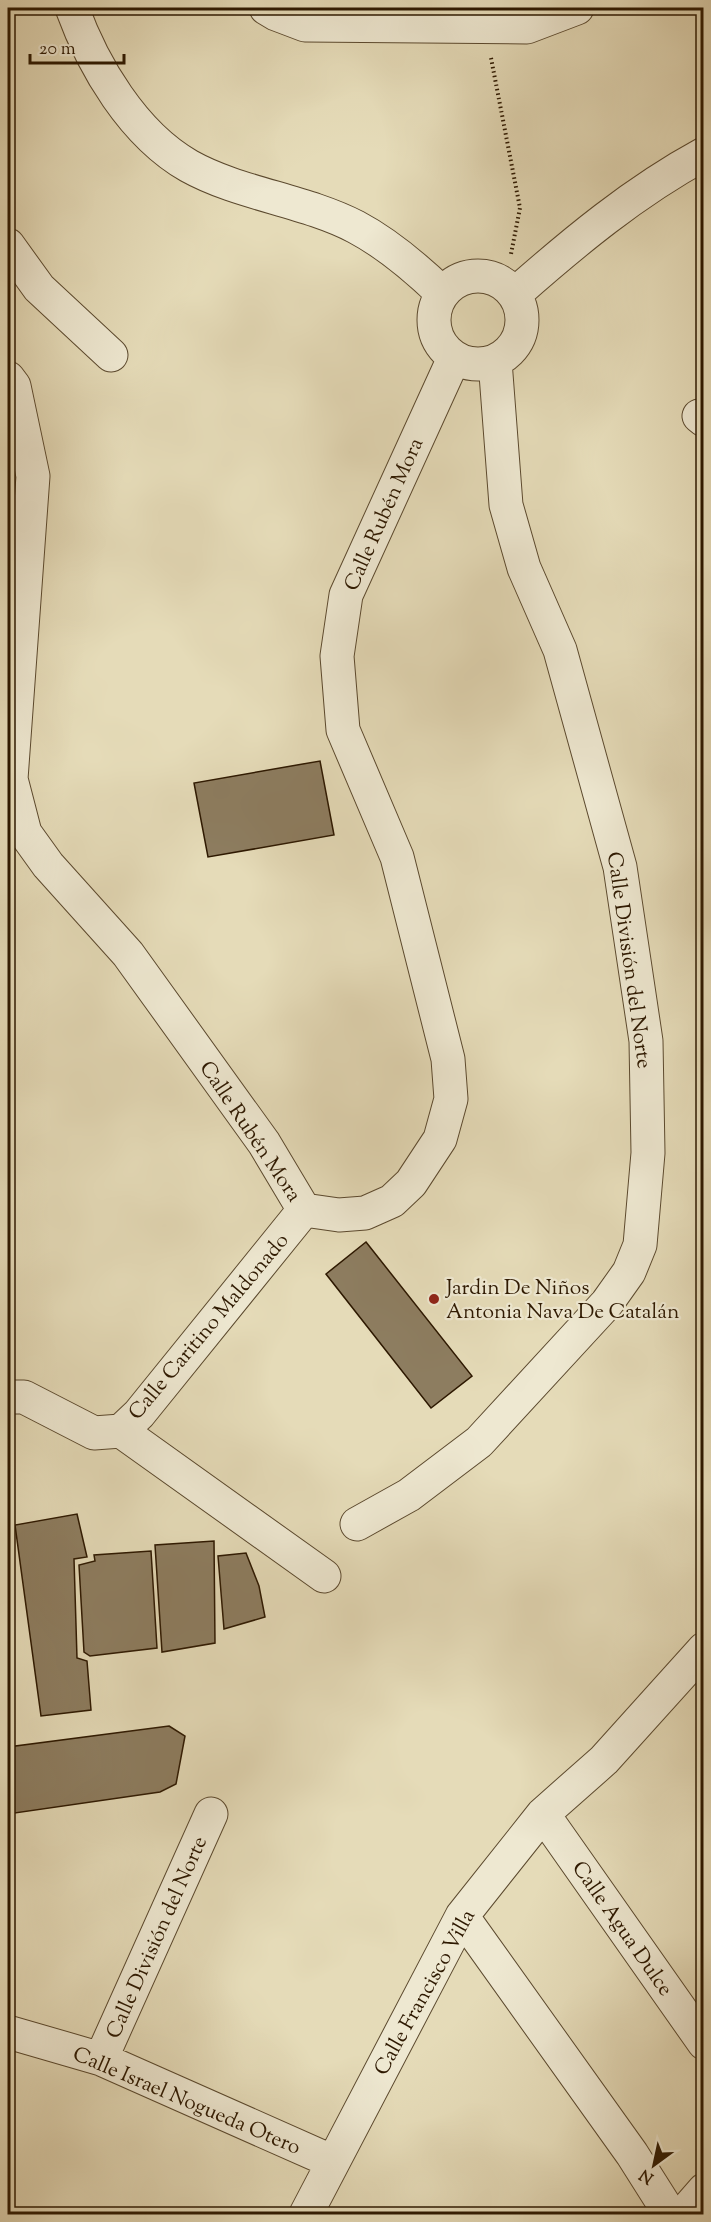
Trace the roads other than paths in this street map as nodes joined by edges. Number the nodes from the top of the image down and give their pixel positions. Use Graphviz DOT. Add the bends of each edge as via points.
graph roads {
  1 [pos="72,8"];
  2 [pos="266,8"];
  3 [pos="577,8"];
  4 [pos="704,154"];
  5 [pos="8,244"];
  6 [pos="510,289"];
  7 [pos="442,293"];
  8 [pos="111,355"];
  9 [pos="454,358"];
  10 [pos="495,361"];
  11 [pos="8,378"];
  12 [pos="304,1210"];
  13 [pos="8,1397"];
  14 [pos="121,1431"];
  15 [pos="357,1524"];
  16 [pos="324,1576"];
  17 [pos="704,1649"];
  18 [pos="211,1814"];
  19 [pos="543,1814"];
  20 [pos="462,1916"];
  21 [pos="8,2032"];
  22 [pos="704,2043"];
  23 [pos="101,2059"];
  24 [pos="332,2161"];
  25 [pos="704,2190"];
  26 [pos="306,2214"];
  27 [pos="670,2214"];
  28 [pos="683,2214"];
  1 -- 7 [label="street" via="91,52 128,111 161,146 189,166 355,226 411,263"];
  2 -- 3 [label="street" via="305,25 485,27 526,27"];
  4 -- 6 [label="street" via="656,180"];
  5 -- 8 [label="street" via="39,288"];
  6 -- 7 [label="street" via="492,277 478,275 452,283"];
  6 -- 10 [label="street" via="523,320 521,333 506,355"];
  7 -- 9 [label="street" via="435,306 434,328 443,348"];
  9 -- 10 [label="street" via="481,364"];
  9 -- 12 [label="street, Calle Rubén Mora" via="346,595 337,656 343,730 397,857 448,1059 451,1099 440,1139 411,1183 392,1200 365,1213 339,1215"];
  10 -- 15 [label="street, Calle División del Norte" via="506,505 524,568 560,650 620,867 646,1041 648,1153 640,1245 629,1272 607,1303 479,1442 409,1495"];
  11 -- 12 [label="street, Calle Rubén Mora" via="14,386 33,476 11,779 25,833 48,865 128,954 264,1143"];
  12 -- 14 [label="street, Calle Caritino Maldonado" via="139,1414"];
  13 -- 14 [label="street, Calle Caritino Maldonado" via="24,1397 94,1433"];
  14 -- 16 [label="street"];
  17 -- 19 [label="street, Calle Francisco Villa" via="604,1760"];
  18 -- 23 [label="street, Calle División del Norte"];
  19 -- 20 [label="street, Calle Francisco Villa"];
  19 -- 22 [label="street, Calle Agua Dulce"];
  20 -- 24 [label="street, Calle Francisco Villa"];
  20 -- 27 [label="street" via="632,2154"];
  21 -- 23 [label="street, Calle Israel Nogueda Otero"];
  23 -- 24 [label="street, Calle Israel Nogueda Otero"];
  24 -- 26 [label="street, Calle Francisco Villa"];
  25 -- 28 [label="street"];
}
